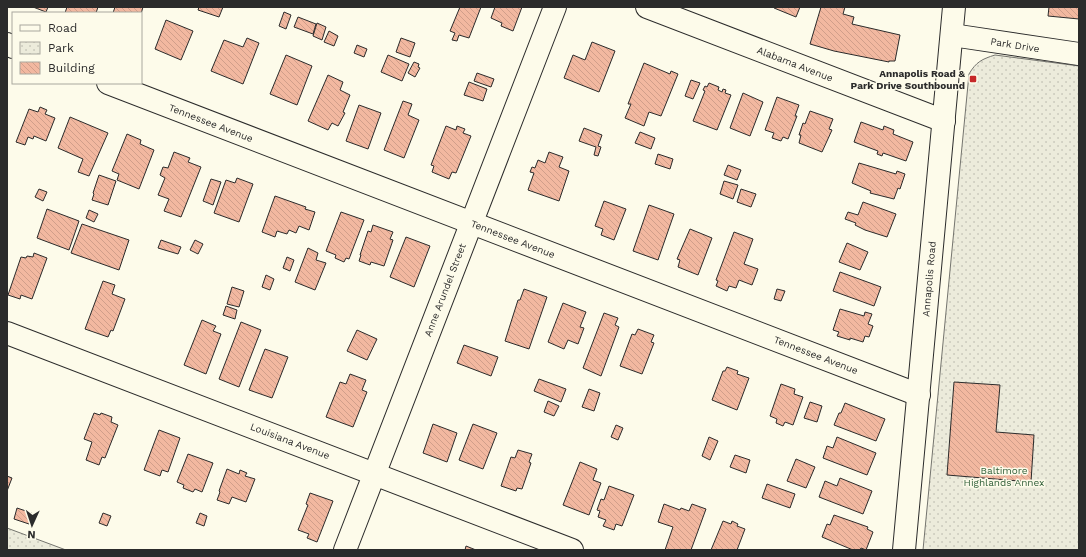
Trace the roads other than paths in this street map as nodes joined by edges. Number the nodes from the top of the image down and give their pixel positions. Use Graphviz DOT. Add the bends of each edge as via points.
graph roads {
  1 [pos="555,7"];
  2 [pos="647,7"];
  3 [pos="954,7"];
  4 [pos="952,35"];
  5 [pos="1079,54"];
  6 [pos="111,84"];
  7 [pos="944,121"];
  8 [pos="471,222"];
  9 [pos="7,333"];
  10 [pos="919,394"];
  11 [pos="374,474"];
  12 [pos="344,550"];
  13 [pos="572,550"];
  14 [pos="904,550"];
  1 -- 8 [label="street, Anne Arundel Street"];
  2 -- 7 [label="street, Alabama Avenue"];
  3 -- 4 [label="street, Annapolis Road"];
  4 -- 5 [label="street, Park Drive"];
  4 -- 7 [label="street, Annapolis Road"];
  6 -- 8 [label="street, Tennessee Avenue"];
  7 -- 10 [label="street, Annapolis Road"];
  8 -- 10 [label="street, Tennessee Avenue"];
  8 -- 11 [label="street, Anne Arundel Street"];
  9 -- 11 [label="street, Louisiana Avenue"];
  10 -- 14 [label="street, Annapolis Road"];
  11 -- 12 [label="street, Anne Arundel Street"];
  11 -- 13 [label="street, Louisiana Avenue"];
}
